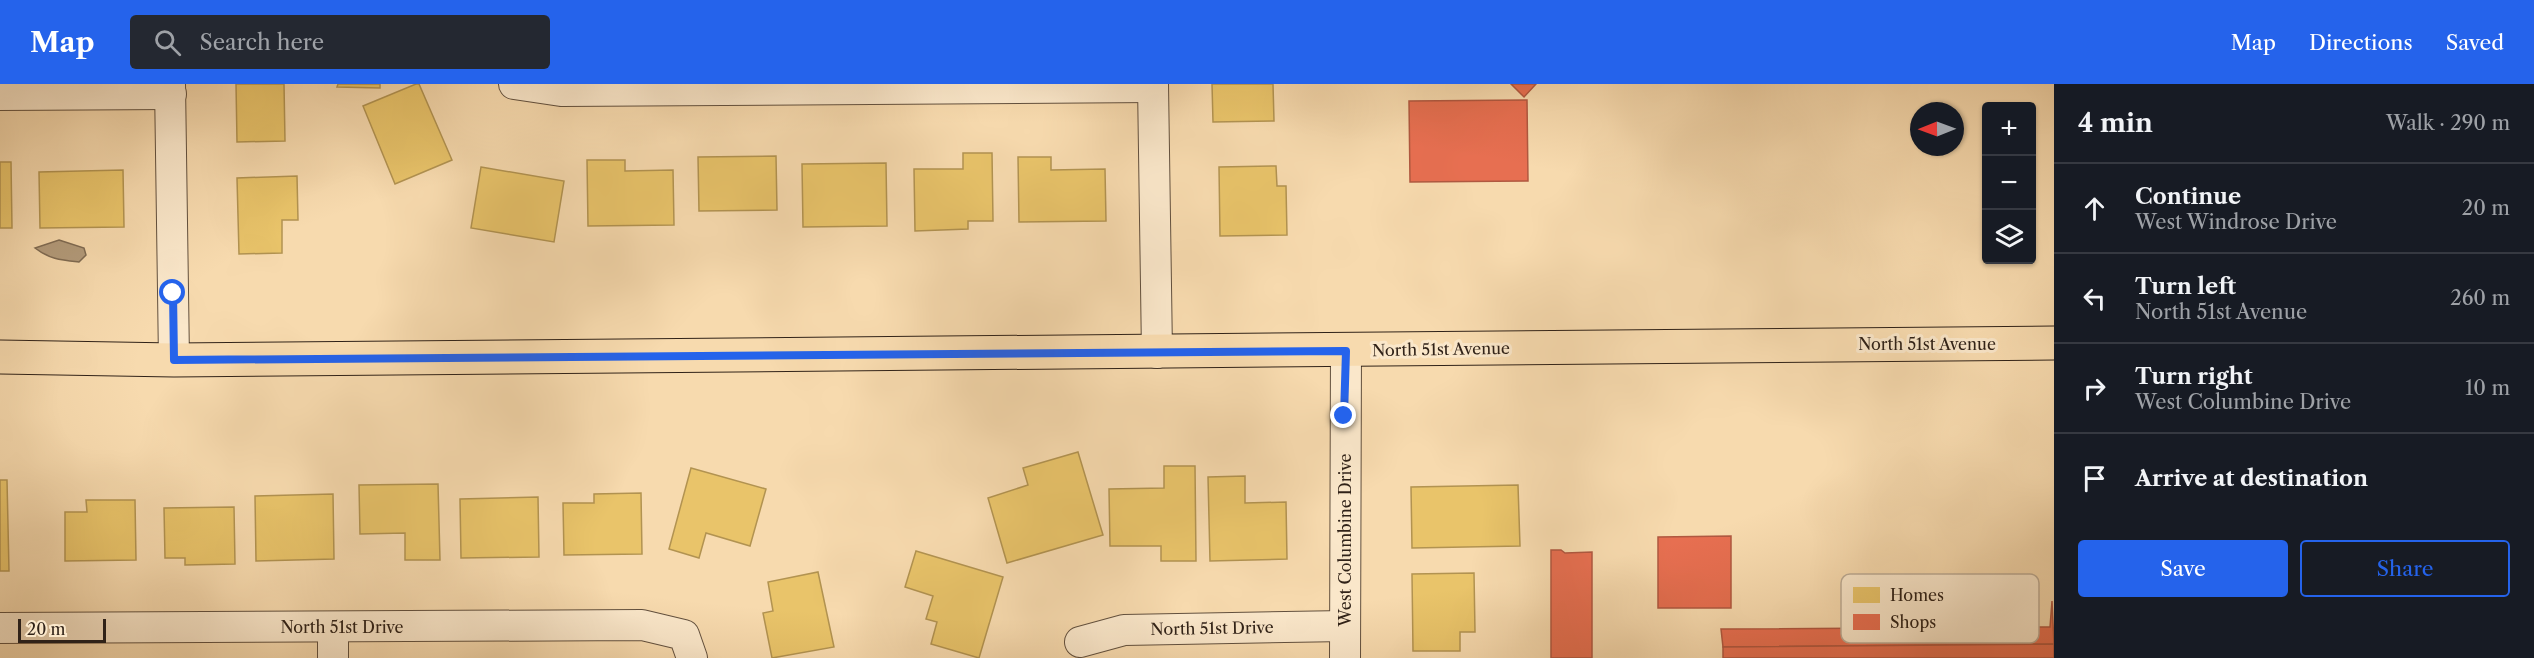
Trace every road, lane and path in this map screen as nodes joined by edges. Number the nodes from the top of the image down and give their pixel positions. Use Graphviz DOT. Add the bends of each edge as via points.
graph roads {
  1 [pos="514,84"];
  2 [pos="1153,86"];
  3 [pos="171,89"];
  4 [pos="0,95"];
  5 [pos="2054,343"];
  6 [pos="1346,351"];
  7 [pos="1157,353"];
  8 [pos="0,357"];
  9 [pos="174,360"];
  10 [pos="1345,626"];
  11 [pos="333,627"];
  12 [pos="0,628"];
  13 [pos="1080,642"];
  14 [pos="688,646"];
  15 [pos="333,658"];
  16 [pos="1346,658"];
  1 -- 2 [label="street" via="561,91"];
  2 -- 7 [label="street"];
  3 -- 4 [label="street"];
  3 -- 9 [label="street"];
  5 -- 6 [label="main road, North 51st Avenue"];
  6 -- 7 [label="main road, North 51st Avenue"];
  6 -- 10 [label="street, West Columbine Drive"];
  7 -- 9 [label="main road, North 51st Avenue"];
  8 -- 9 [label="main road, North 51st Avenue"];
  10 -- 13 [label="street, North 51st Drive" via="1124,630"];
  10 -- 16 [label="street, West Columbine Drive"];
  11 -- 12 [label="street, North 51st Drive"];
  11 -- 14 [label="street, North 51st Drive" via="642,625"];
  11 -- 15 [label="street"];
}
